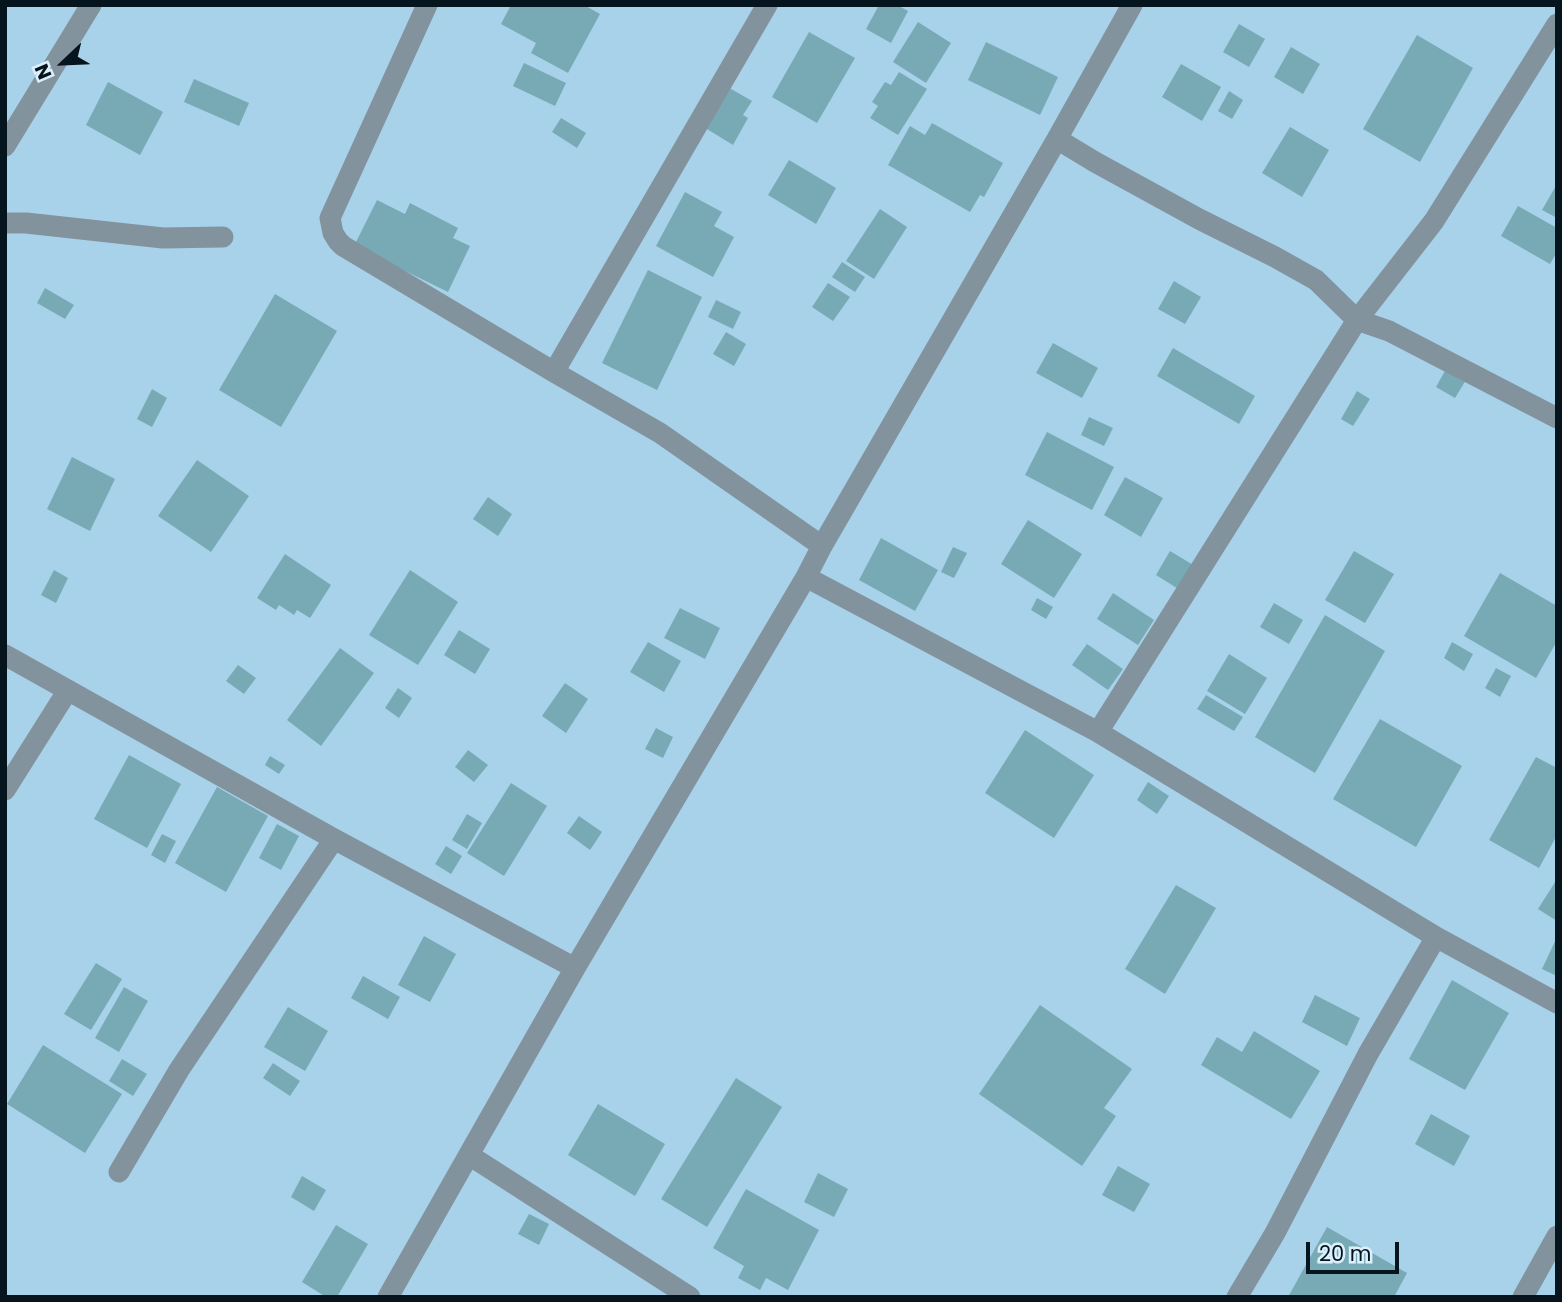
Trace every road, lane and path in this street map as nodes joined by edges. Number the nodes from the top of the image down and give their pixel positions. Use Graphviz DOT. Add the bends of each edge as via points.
graph roads {
  1 [pos="91,5"];
  2 [pos="427,5"];
  3 [pos="767,5"];
  4 [pos="1132,5"];
  5 [pos="1557,24"];
  6 [pos="1057,139"];
  7 [pos="5,146"];
  8 [pos="5,223"];
  9 [pos="223,236"];
  10 [pos="1357,320"];
  11 [pos="554,372"];
  12 [pos="1557,418"];
  13 [pos="822,546"];
  14 [pos="806,577"];
  15 [pos="5,655"];
  16 [pos="68,690"];
  17 [pos="1098,732"];
  18 [pos="5,790"];
  19 [pos="334,839"];
  20 [pos="1436,937"];
  21 [pos="575,968"];
  22 [pos="1557,1003"];
  23 [pos="468,1155"];
  24 [pos="119,1172"];
  25 [pos="1557,1236"];
  26 [pos="387,1297"];
  27 [pos="690,1297"];
  28 [pos="1237,1297"];
  29 [pos="1522,1297"];
  1 -- 7 [label="street"];
  2 -- 11 [label="street" via="330,218 333,233 343,246"];
  3 -- 11 [label="street"];
  4 -- 6 [label="street"];
  5 -- 10 [label="street" via="1434,221"];
  6 -- 10 [label="street" via="1316,280"];
  6 -- 13 [label="street"];
  8 -- 9 [label="street" via="163,238"];
  10 -- 12 [label="street" via="1389,331"];
  10 -- 17 [label="street"];
  11 -- 13 [label="street" via="660,433"];
  13 -- 14 [label="street"];
  14 -- 17 [label="street"];
  14 -- 21 [label="street"];
  15 -- 16 [label="street"];
  16 -- 18 [label="street"];
  16 -- 19 [label="street"];
  17 -- 20 [label="street"];
  19 -- 21 [label="street"];
  19 -- 24 [label="street" via="179,1070"];
  20 -- 22 [label="street"];
  20 -- 28 [label="street"];
  21 -- 23 [label="street"];
  23 -- 26 [label="street"];
  23 -- 27 [label="street"];
  25 -- 29 [label="street"];
}
